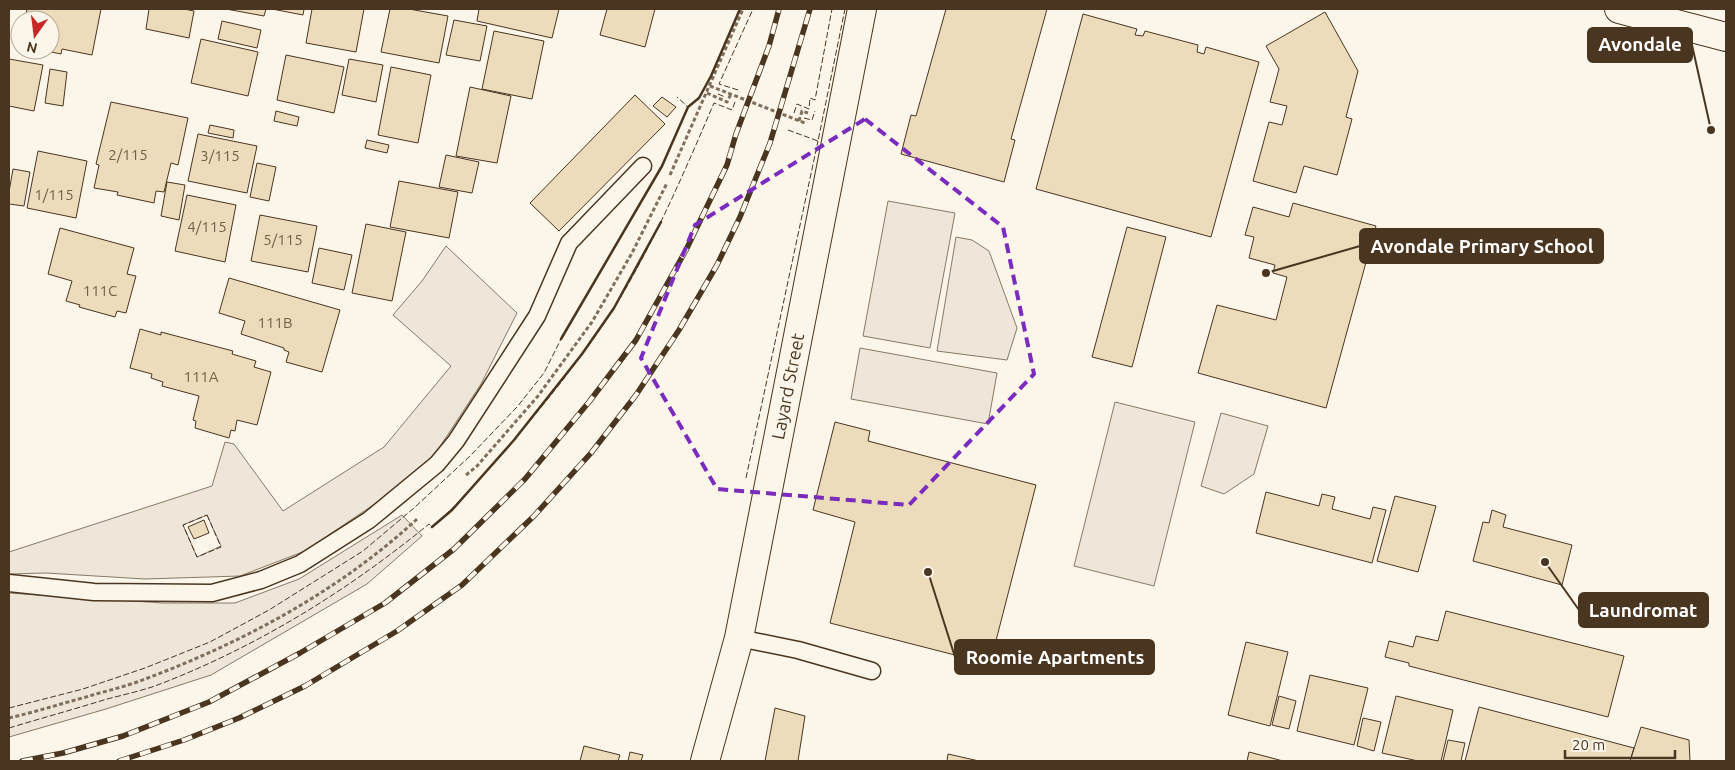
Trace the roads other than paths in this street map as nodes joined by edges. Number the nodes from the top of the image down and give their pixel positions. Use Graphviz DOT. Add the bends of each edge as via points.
graph roads {
  1 [pos="862,9"];
  2 [pos="1619,9"];
  3 [pos="1726,37"];
  4 [pos="643,166"];
  5 [pos="9,583"];
  6 [pos="739,638"];
  7 [pos="872,671"];
  8 [pos="705,761"];
  1 -- 6 [label="street, Layard Street"];
  2 -- 3 [label="street"];
  4 -- 5 [label="lane" via="569,243 537,316 456,441 437,464 369,520 300,564 260,580 212,593 94,592"];
  6 -- 7 [label="lane" via="798,650"];
  6 -- 8 [label="street, Layard Street"];
}
